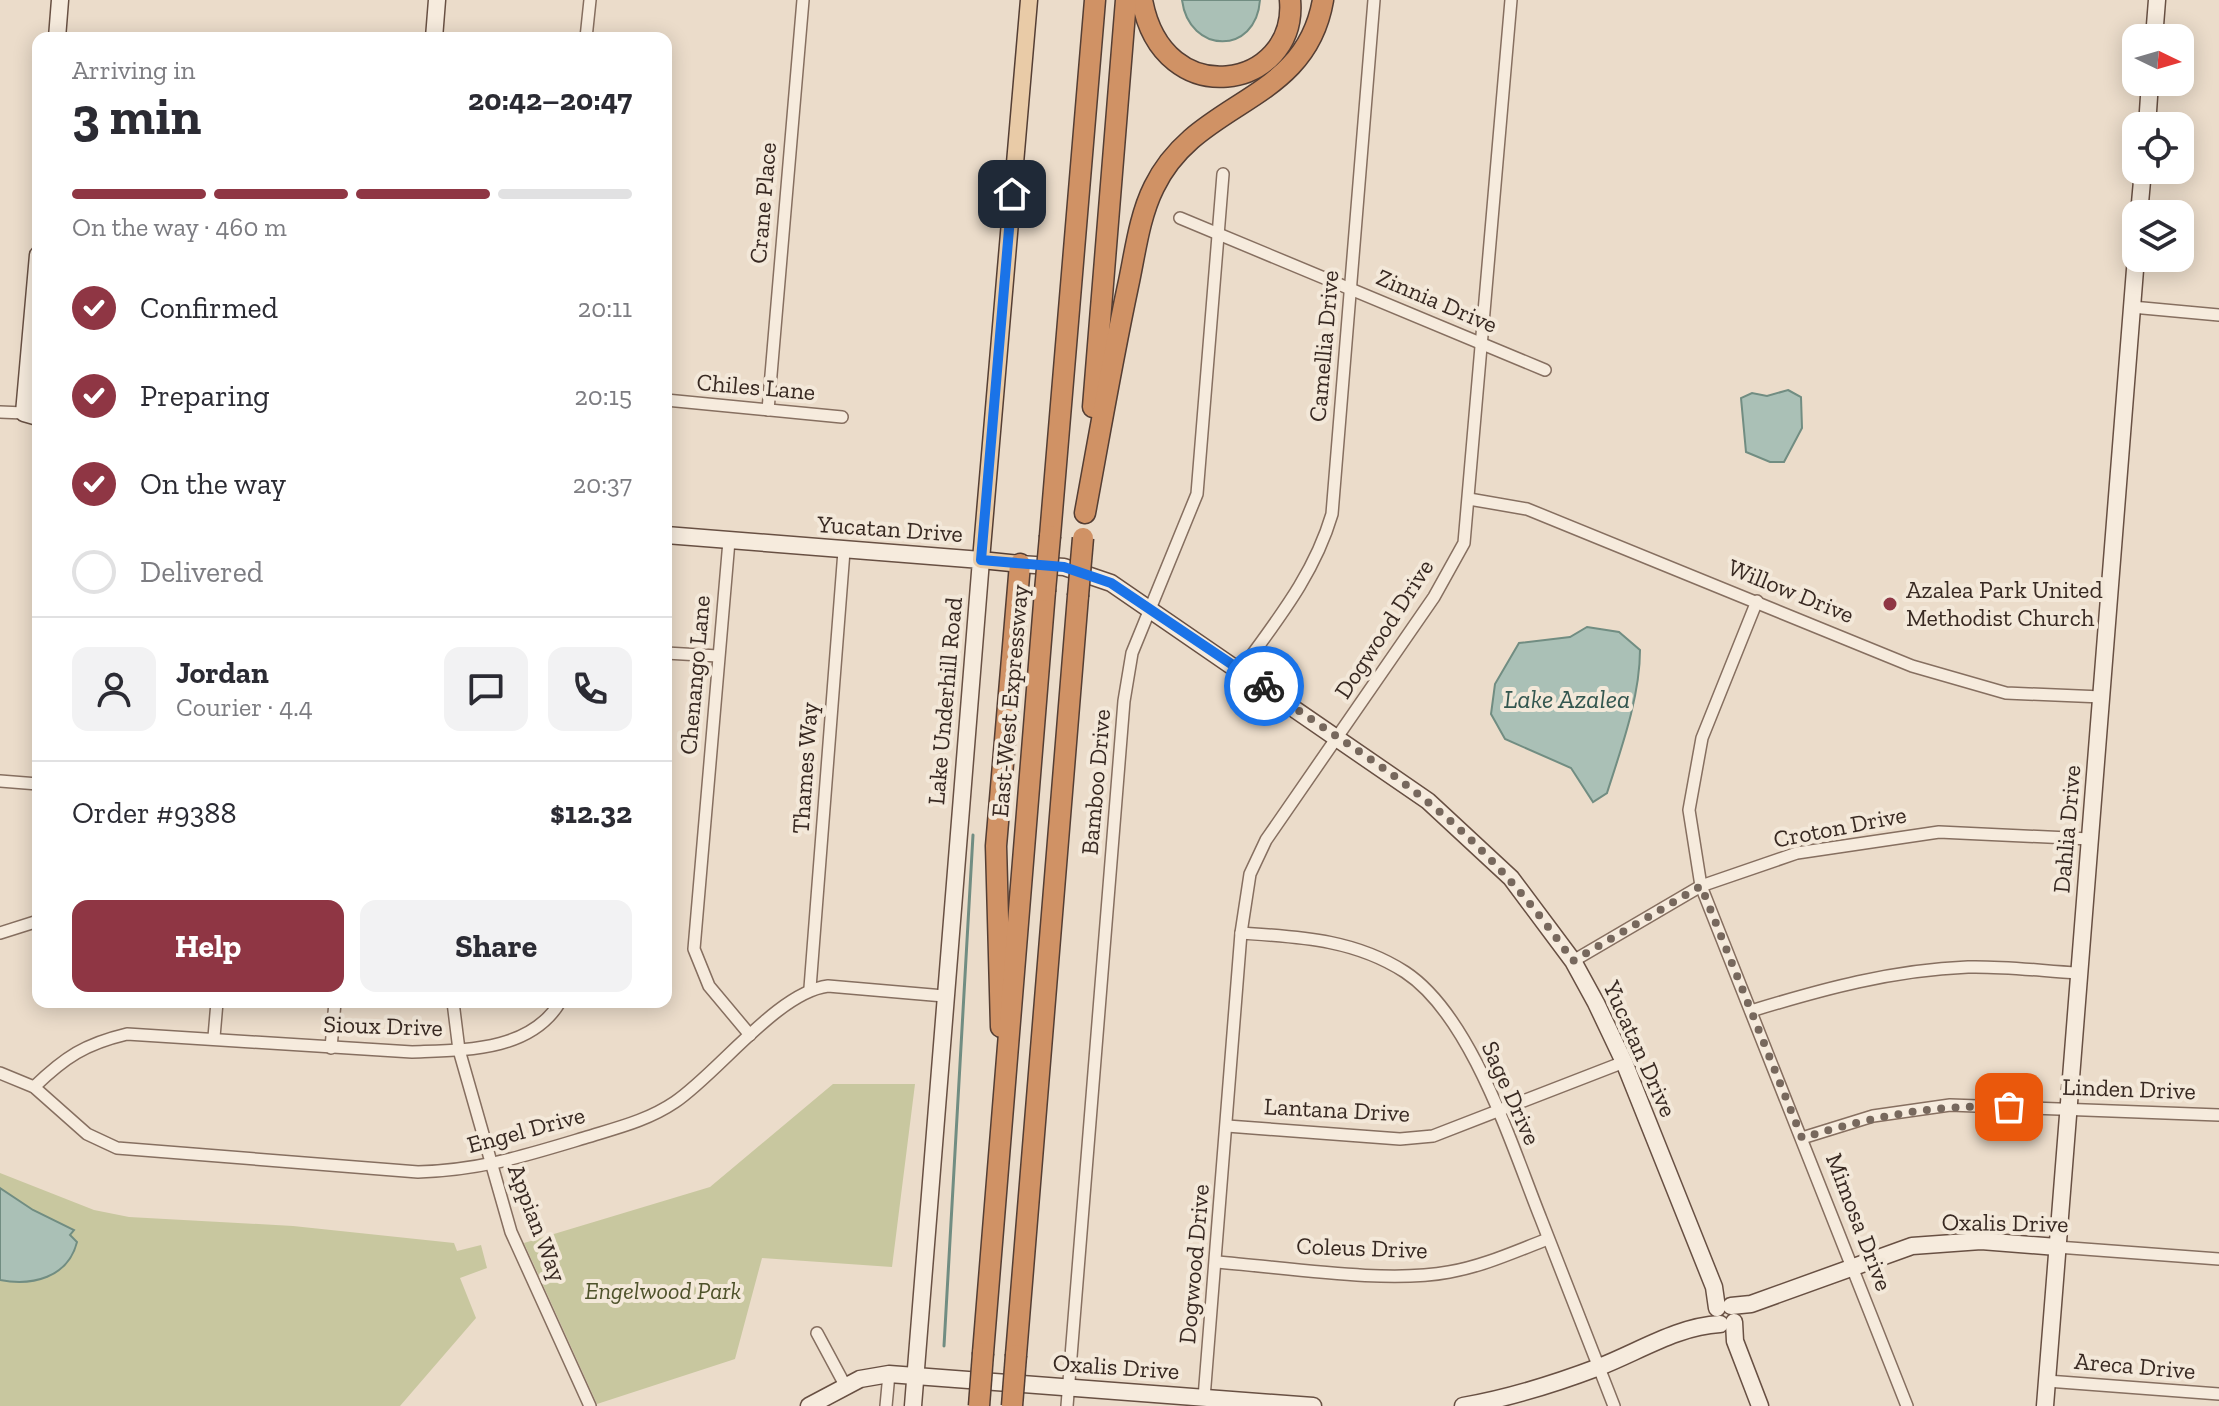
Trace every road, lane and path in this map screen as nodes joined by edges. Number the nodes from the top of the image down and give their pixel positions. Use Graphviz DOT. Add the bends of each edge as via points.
graph roads {
  1 [pos="60,0"];
  2 [pos="437,0"];
  3 [pos="590,0"];
  4 [pos="803,0"];
  5 [pos="1029,0"];
  6 [pos="1095,0"];
  7 [pos="1126,0"];
  8 [pos="1142,0"];
  9 [pos="1290,0"];
  10 [pos="1323,0"];
  11 [pos="1374,0"];
  12 [pos="1511,0"];
  13 [pos="2157,0"];
  14 [pos="2155,24"];
  15 [pos="57,32"];
  16 [pos="434,32"];
  17 [pos="587,32"];
  18 [pos="1223,174"];
  19 [pos="1180,218"];
  20 [pos="1218,233"];
  21 [pos="2135,272"];
  22 [pos="1352,288"];
  23 [pos="2132,307"];
  24 [pos="2219,315"];
  25 [pos="1483,344"];
  26 [pos="1545,370"];
  27 [pos="32,392"];
  28 [pos="672,401"];
  29 [pos="768,410"];
  30 [pos="0,412"];
  31 [pos="31,415"];
  32 [pos="842,417"];
  33 [pos="1469,499"];
  34 [pos="1085,513"];
  35 [pos="672,536"];
  36 [pos="729,541"];
  37 [pos="844,551"];
  38 [pos="981,560"];
  39 [pos="1020,564"];
  40 [pos="1757,601"];
  41 [pos="1149,608"];
  42 [pos="672,653"];
  43 [pos="718,656"];
  44 [pos="1241,670"];
  45 [pos="2102,697"];
  46 [pos="1338,737"];
  47 [pos="0,781"];
  48 [pos="32,784"];
  49 [pos="2090,839"];
  50 [pos="1701,886"];
  51 [pos="32,923"];
  52 [pos="0,933"];
  53 [pos="1241,933"];
  54 [pos="1573,961"];
  55 [pos="2078,973"];
  56 [pos="810,988"];
  57 [pos="944,996"];
  58 [pos="216,1008"];
  59 [pos="334,1008"];
  60 [pos="454,1008"];
  61 [pos="553,1008"];
  62 [pos="1751,1011"];
  63 [pos="750,1035"];
  64 [pos="214,1037"];
  65 [pos="331,1048"];
  66 [pos="459,1050"];
  67 [pos="1624,1062"];
  68 [pos="0,1073"];
  69 [pos="1007,1075"];
  70 [pos="34,1087"];
  71 [pos="2069,1109"];
  72 [pos="1498,1111"];
  73 [pos="2219,1115"];
  74 [pos="1227,1126"];
  75 [pos="1802,1138"];
  76 [pos="491,1166"];
  77 [pos="1548,1239"];
  78 [pos="2057,1247"];
  79 [pos="2219,1259"];
  80 [pos="1216,1262"];
  81 [pos="1852,1267"];
  82 [pos="1725,1315"];
  83 [pos="817,1333"];
  84 [pos="1599,1367"];
  85 [pos="889,1374"];
  86 [pos="916,1376"];
  87 [pos="2047,1381"];
  88 [pos="846,1387"];
  89 [pos="1069,1387"];
  90 [pos="2219,1394"];
  91 [pos="1204,1398"];
  92 [pos="590,1406"];
  93 [pos="809,1406"];
  94 [pos="886,1406"];
  95 [pos="913,1406"];
  96 [pos="979,1406"];
  97 [pos="1012,1406"];
  98 [pos="1067,1406"];
  99 [pos="1313,1406"];
  100 [pos="1463,1406"];
  101 [pos="1614,1406"];
  102 [pos="1760,1406"];
  103 [pos="1907,1406"];
  104 [pos="2045,1406"];
  1 -- 15 [label="street"];
  2 -- 16 [label="street"];
  3 -- 17 [label="street"];
  4 -- 29 [label="street, Crane Place"];
  5 -- 38 [label="main road, Lake Underhill Road"];
  6 -- 69 [label="highway, East-West Expressway, bridge"];
  7 -- 34 [label="highway"];
  8 -- 9 [label="highway" via="1166,55 1183,69 1224,77 1247,72 1279,46 1288,26"];
  10 -- 34 [label="highway" via="1314,35 1298,62 1201,129 1154,187 1123,308"];
  11 -- 22 [label="street, Camellia Drive"];
  12 -- 25 [label="street, Dogwood Drive"];
  13 -- 14 [label="street"];
  18 -- 20 [label="street, Bamboo Drive"];
  19 -- 20 [label="street, Zinnia Drive"];
  20 -- 22 [label="street, Zinnia Drive"];
  20 -- 41 [label="street, Bamboo Drive" via="1197,494"];
  21 -- 23 [label="street, Dahlia Drive"];
  22 -- 25 [label="street, Zinnia Drive"];
  22 -- 44 [label="street, Camellia Drive" via="1332,514 1323,546 1305,582"];
  23 -- 24 [label="street"];
  23 -- 45 [label="street, Dahlia Drive"];
  25 -- 26 [label="street, Zinnia Drive"];
  25 -- 33 [label="street, Dogwood Drive"];
  27 -- 31 [label="street"];
  28 -- 29 [label="street, Chiles Lane"];
  29 -- 32 [label="street, Chiles Lane"];
  30 -- 31 [label="street"];
  33 -- 40 [label="street, Willow Drive" via="1527,509"];
  33 -- 46 [label="street, Dogwood Drive" via="1464,543 1434,597"];
  34 -- 97 [label="highway, bridge"];
  35 -- 36 [label="street, Yucatan Drive"];
  36 -- 37 [label="street, Yucatan Drive"];
  36 -- 43 [label="street, Chenango Lane"];
  37 -- 38 [label="street, Yucatan Drive"];
  37 -- 56 [label="street, Thames Way"];
  38 -- 39 [label="main road, Yucatan Drive"];
  38 -- 57 [label="street, Lake Underhill Road"];
  39 -- 41 [label="street, Yucatan Drive" via="1087,572"];
  39 -- 69 [label="highway" via="996,846 999,1011"];
  40 -- 45 [label="street, Willow Drive" via="1954,680 2006,693"];
  40 -- 50 [label="street, Mimosa Drive" via="1702,738 1689,810"];
  41 -- 44 [label="street, Yucatan Drive"];
  41 -- 89 [label="street, Bamboo Drive" via="1132,653 1124,701"];
  42 -- 43 [label="street"];
  43 -- 63 [label="street, Chenango Lane" via="694,949 709,986"];
  44 -- 46 [label="street, Yucatan Drive"];
  45 -- 49 [label="street, Dahlia Drive"];
  46 -- 53 [label="street, Dogwood Drive" via="1266,840 1250,874"];
  46 -- 54 [label="street, Yucatan Drive" via="1470,838 1511,878"];
  47 -- 48 [label="street"];
  49 -- 50 [label="street, Croton Drive" via="1939,832 1797,853"];
  49 -- 55 [label="street, Dahlia Drive"];
  50 -- 54 [label="street, Croton Drive"];
  50 -- 62 [label="street, Mimosa Drive"];
  51 -- 52 [label="street"];
  53 -- 72 [label="street, Sage Drive" via="1318,939 1407,973 1440,1007 1469,1050"];
  53 -- 74 [label="street, Dogwood Drive"];
  54 -- 67 [label="street, Yucatan Drive"];
  55 -- 62 [label="street" via="1970,967 1919,971 1844,982"];
  55 -- 71 [label="street, Dahlia Drive"];
  56 -- 57 [label="street"];
  56 -- 63 [label="street, Engel Drive"];
  57 -- 86 [label="street, Lake Underhill Road"];
  58 -- 64 [label="street"];
  59 -- 65 [label="street"];
  60 -- 66 [label="street, Appian Way"];
  61 -- 66 [label="street, Sioux Drive" via="513,1041"];
  62 -- 75 [label="street, Mimosa Drive"];
  63 -- 76 [label="street, Engel Drive" via="683,1096 651,1117"];
  64 -- 65 [label="street, Sioux Drive"];
  64 -- 70 [label="street, Sioux Drive" via="127,1034 99,1041 65,1057"];
  65 -- 66 [label="street, Sioux Drive"];
  66 -- 76 [label="street, Appian Way"];
  67 -- 72 [label="street, Lantana Drive"];
  67 -- 82 [label="street, Yucatan Drive"];
  68 -- 70 [label="street, Engel Drive"];
  69 -- 96 [label="highway, East-West Expressway, bridge"];
  70 -- 76 [label="street, Engel Drive" via="87,1134 117,1148 418,1172"];
  71 -- 73 [label="street, Linden Drive"];
  71 -- 75 [label="street, Linden Drive" via="1950,1105 1873,1116"];
  71 -- 78 [label="street, Dahlia Drive"];
  72 -- 74 [label="street, Lantana Drive" via="1433,1136 1400,1139"];
  72 -- 77 [label="street, Sage Drive"];
  74 -- 80 [label="street, Dogwood Drive"];
  75 -- 81 [label="street, Mimosa Drive"];
  76 -- 92 [label="street, Appian Way" via="511,1232"];
  77 -- 80 [label="street, Coleus Drive" via="1447,1273"];
  77 -- 84 [label="street, Sage Drive"];
  78 -- 79 [label="street, Oxalis Drive"];
  78 -- 81 [label="street, Oxalis Drive" via="1981,1241 1912,1246"];
  78 -- 87 [label="street, Dahlia Drive"];
  80 -- 91 [label="street, Dogwood Drive"];
  81 -- 82 [label="street, Oxalis Drive"];
  81 -- 103 [label="street, Mimosa Drive"];
  82 -- 84 [label="street"];
  82 -- 102 [label="street, Yucatan Drive"];
  83 -- 88 [label="street"];
  84 -- 100 [label="street" via="1510,1398"];
  84 -- 101 [label="street, Sage Drive"];
  85 -- 86 [label="street, Oxalis Drive"];
  85 -- 88 [label="street, Oxalis Drive" via="871,1375"];
  85 -- 94 [label="street"];
  86 -- 89 [label="street, Oxalis Drive"];
  86 -- 95 [label="street, Lake Underhill Road"];
  87 -- 90 [label="street, Areca Drive"];
  87 -- 104 [label="street, Dahlia Drive"];
  88 -- 93 [label="street, Oxalis Drive"];
  89 -- 91 [label="street, Oxalis Drive"];
  89 -- 98 [label="street, Bamboo Drive"];
  91 -- 99 [label="street, Oxalis Drive"];
}
